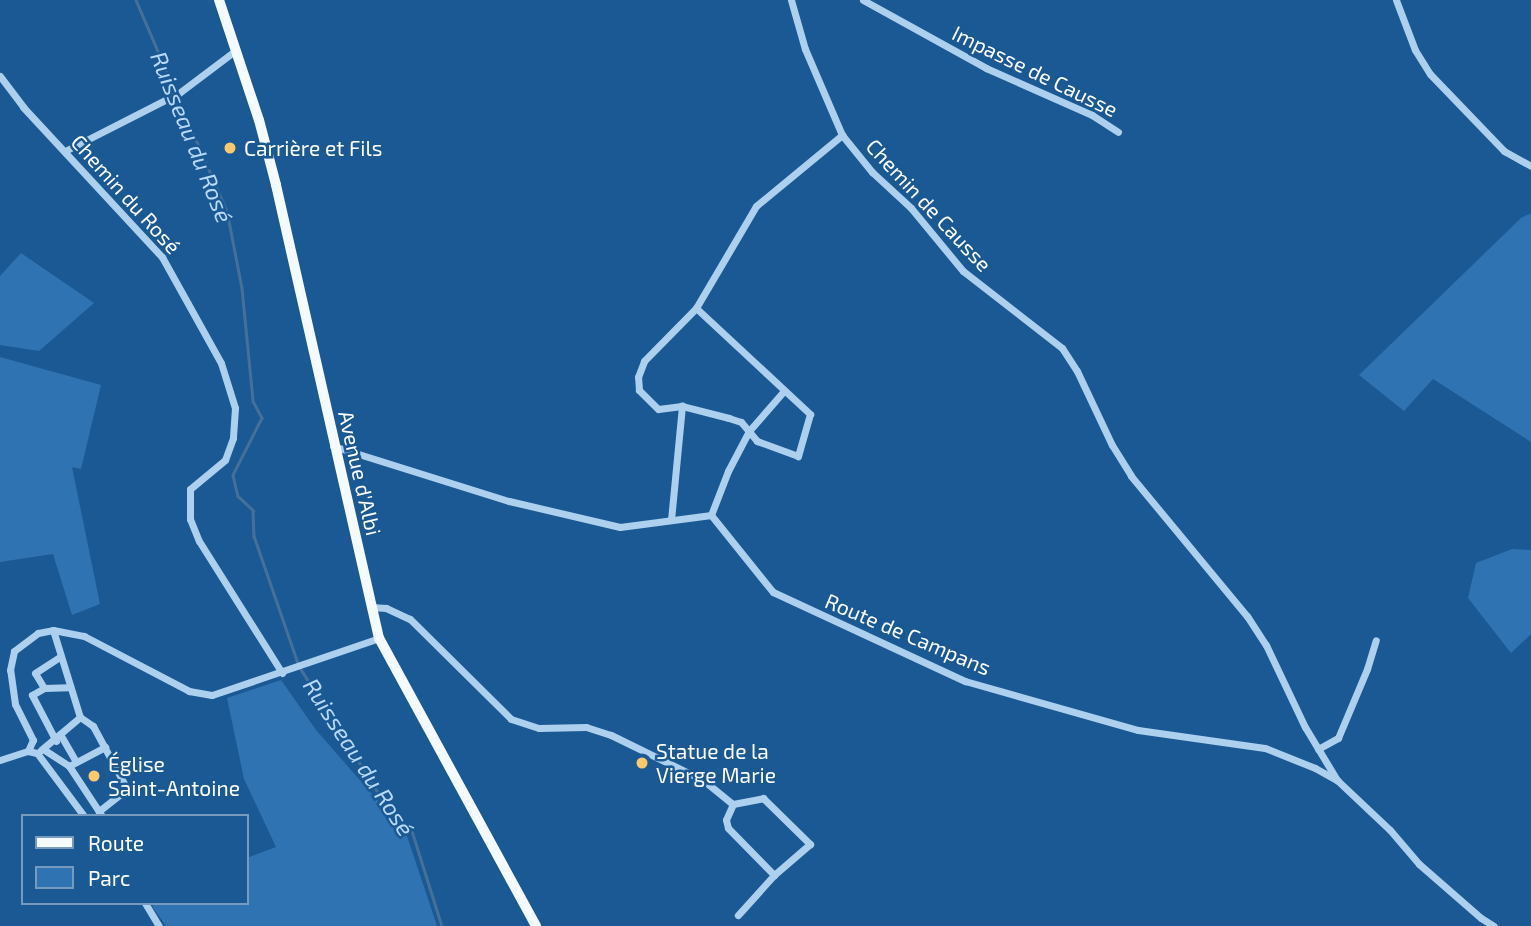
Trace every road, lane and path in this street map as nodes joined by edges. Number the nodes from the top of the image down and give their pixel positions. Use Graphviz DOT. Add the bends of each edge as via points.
graph roads {
  1 [pos="219,0"];
  2 [pos="791,0"];
  3 [pos="863,0"];
  4 [pos="1396,0"];
  5 [pos="236,50"];
  6 [pos="0,76"];
  7 [pos="1118,132"];
  8 [pos="842,135"];
  9 [pos="65,151"];
  10 [pos="1531,166"];
  11 [pos="696,308"];
  12 [pos="783,392"];
  13 [pos="682,407"];
  14 [pos="749,431"];
  15 [pos="333,446"];
  16 [pos="710,515"];
  17 [pos="671,520"];
  18 [pos="371,607"];
  19 [pos="53,630"];
  20 [pos="379,638"];
  21 [pos="1376,640"];
  22 [pos="60,657"];
  23 [pos="282,673"];
  24 [pos="68,687"];
  25 [pos="44,688"];
  26 [pos="80,717"];
  27 [pos="58,738"];
  28 [pos="105,747"];
  29 [pos="1318,749"];
  30 [pos="28,751"];
  31 [pos="40,751"];
  32 [pos="0,760"];
  33 [pos="73,764"];
  34 [pos="1338,781"];
  35 [pos="733,804"];
  36 [pos="101,813"];
  37 [pos="83,814"];
  38 [pos="774,875"];
  39 [pos="146,905"];
  40 [pos="738,915"];
  41 [pos="159,926"];
  42 [pos="536,926"];
  43 [pos="1494,926"];
  1 -- 5 [label="main road, Avenue d'Albi"];
  2 -- 8 [label="street, Chemin de Causse" via="805,49"];
  3 -- 7 [label="street, Impasse de Causse" via="986,68 1092,115"];
  4 -- 10 [label="street" via="1415,50 1430,74 1504,151"];
  5 -- 9 [label="street" via="177,94"];
  5 -- 15 [label="main road, Avenue d'Albi" via="274,176"];
  6 -- 9 [label="street, Chemin du Rosé"];
  8 -- 11 [label="street" via="756,206"];
  8 -- 29 [label="street, Chemin de Causse" via="963,271 1062,348 1131,476 1266,645"];
  9 -- 23 [label="street, Chemin du Rosé" via="162,257 220,363 235,408 233,438 225,460 190,489 190,519 199,541"];
  11 -- 12 [label="street"];
  11 -- 13 [label="street" via="644,361 638,377 639,390 651,404 667,410"];
  12 -- 14 [label="street"];
  12 -- 14 [label="street" via="810,414 797,456 757,441"];
  13 -- 14 [label="street" via="741,422"];
  13 -- 17 [label="street"];
  14 -- 16 [label="street"];
  15 -- 17 [label="street" via="509,501 620,527"];
  15 -- 18 [label="main road, Avenue d'Albi"];
  16 -- 17 [label="street"];
  16 -- 34 [label="street, Route de Campans" via="772,592 965,681 1138,730 1265,748"];
  18 -- 20 [label="main road, Avenue d'Albi"];
  18 -- 35 [label="street" via="410,619 511,719 539,728 599,730 703,780"];
  19 -- 22 [label="street"];
  19 -- 23 [label="street" via="94,639 200,694 218,694"];
  19 -- 30 [label="street" via="24,641 10,662 15,704 33,740"];
  20 -- 23 [label="street"];
  20 -- 42 [label="main road, Avenue d'Albi"];
  21 -- 29 [label="street" via="1338,738"];
  22 -- 24 [label="street"];
  22 -- 25 [label="street" via="35,673"];
  24 -- 25 [label="street"];
  24 -- 26 [label="street"];
  25 -- 27 [label="street" via="32,695"];
  26 -- 27 [label="street"];
  26 -- 28 [label="street" via="93,726"];
  27 -- 31 [label="street"];
  27 -- 33 [label="street"];
  28 -- 33 [label="street"];
  28 -- 36 [label="street" via="127,789"];
  29 -- 34 [label="street, Chemin de Causse"];
  30 -- 31 [label="street"];
  30 -- 32 [label="street"];
  31 -- 33 [label="street"];
  31 -- 37 [label="street"];
  33 -- 36 [label="street"];
  34 -- 43 [label="street, Route de Campans" via="1419,864"];
  35 -- 38 [label="street" via="726,820 728,828"];
  35 -- 38 [label="street" via="763,798 810,844"];
  38 -- 40 [label="street"];
  39 -- 41 [label="street"];
}
